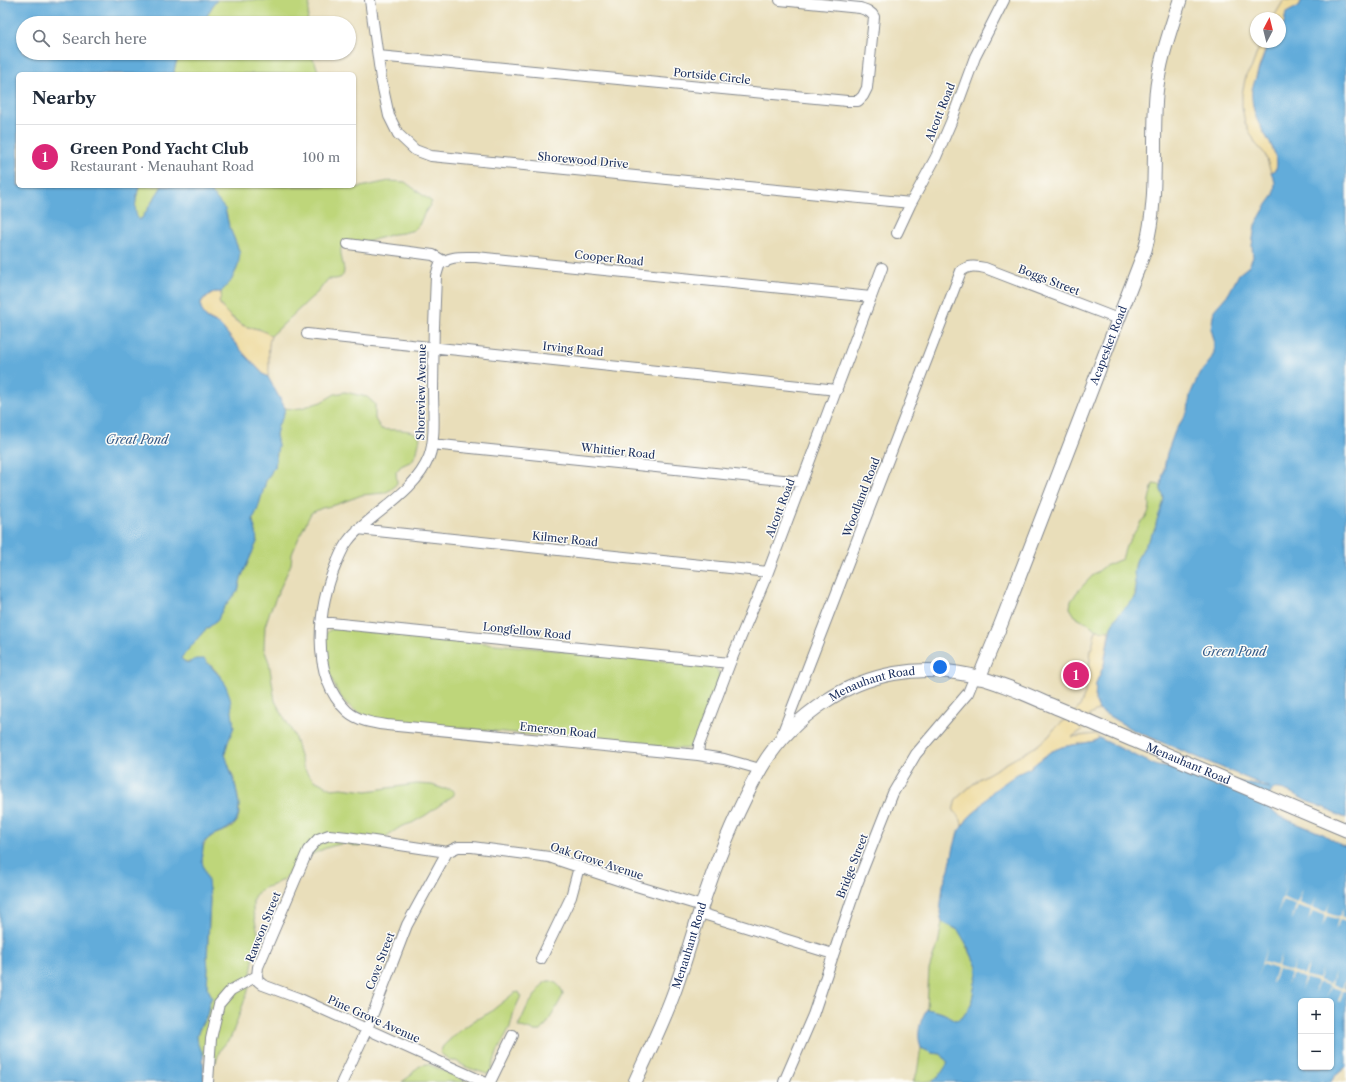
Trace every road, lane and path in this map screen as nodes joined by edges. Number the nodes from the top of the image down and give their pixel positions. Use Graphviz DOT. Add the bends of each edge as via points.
graph roads {
  1 [pos="370,0"];
  2 [pos="780,0"];
  3 [pos="1004,0"];
  4 [pos="1180,0"];
  5 [pos="378,56"];
  6 [pos="911,203"];
  7 [pos="898,233"];
  8 [pos="348,244"];
  9 [pos="445,262"];
  10 [pos="971,266"];
  11 [pos="882,268"];
  12 [pos="871,297"];
  13 [pos="1118,319"];
  14 [pos="307,334"];
  15 [pos="434,346"];
  16 [pos="837,390"];
  17 [pos="432,444"];
  18 [pos="802,482"];
  19 [pos="358,529"];
  20 [pos="768,572"];
  21 [pos="321,622"];
  22 [pos="730,663"];
  23 [pos="977,677"];
  24 [pos="354,716"];
  25 [pos="779,743"];
  26 [pos="698,755"];
  27 [pos="760,769"];
  28 [pos="1346,830"];
  29 [pos="318,839"];
  30 [pos="447,852"];
  31 [pos="578,867"];
  32 [pos="701,910"];
  33 [pos="833,954"];
  34 [pos="541,959"];
  35 [pos="257,976"];
  36 [pos="367,1029"];
  37 [pos="513,1035"];
  38 [pos="208,1082"];
  39 [pos="342,1082"];
  40 [pos="484,1082"];
  41 [pos="490,1082"];
  42 [pos="635,1082"];
  43 [pos="784,1082"];
  1 -- 5 [label="street, Shorewood Drive"];
  2 -- 5 [label="street, Portside Circle" via="860,8 873,14 867,88 858,101"];
  3 -- 6 [label="street, Alcott Road" via="975,57 936,157"];
  4 -- 13 [label="main road, Acapesket Road" via="1158,80 1149,237"];
  5 -- 6 [label="street, Shorewood Drive" via="389,116 398,134 415,150 431,156"];
  6 -- 7 [label="street, Alcott Road"];
  8 -- 9 [label="street" via="433,255"];
  9 -- 12 [label="street, Cooper Road" via="453,257 476,257"];
  9 -- 15 [label="street, Shoreview Avenue" via="440,266 436,276"];
  10 -- 13 [label="street, Boggs Street" via="985,268"];
  10 -- 25 [label="street, Woodland Road" via="958,275"];
  11 -- 12 [label="street, Alcott Road"];
  12 -- 16 [label="street, Alcott Road"];
  13 -- 23 [label="main road, Acapesket Road" via="1001,624"];
  14 -- 15 [label="street, Irving Road"];
  15 -- 16 [label="street, Irving Road"];
  15 -- 17 [label="street, Shoreview Avenue"];
  16 -- 18 [label="street, Alcott Road"];
  17 -- 18 [label="street, Whittier Road"];
  17 -- 19 [label="street, Shoreview Avenue" via="429,457 417,478 390,504"];
  18 -- 20 [label="street, Alcott Road"];
  19 -- 20 [label="street, Kilmer Road"];
  19 -- 21 [label="street, Shoreview Avenue" via="345,544 334,567"];
  20 -- 22 [label="street, Alcott Road"];
  21 -- 22 [label="street, Longfellow Road"];
  21 -- 24 [label="street, Shoreview Avenue" via="321,652 329,681 340,702"];
  22 -- 26 [label="street, Alcott Road" via="699,745"];
  23 -- 25 [label="main road, Menauhant Road" via="925,670 892,673 862,682 820,705"];
  23 -- 28 [label="main road, Menauhant Road" via="1038,699"];
  23 -- 33 [label="street, Bridge Street" via="968,693 916,754 892,793"];
  24 -- 26 [label="street, Emerson Road" via="372,723 387,725"];
  25 -- 27 [label="main road, Menauhant Road"];
  26 -- 27 [label="street, Emerson Road"];
  27 -- 32 [label="main road, Menauhant Road" via="722,850"];
  29 -- 30 [label="street, Oak Grove Avenue" via="329,835 347,836"];
  29 -- 35 [label="street, Rawson Street" via="308,850 295,878 258,967"];
  30 -- 31 [label="street, Oak Grove Avenue" via="458,847 472,847 549,857"];
  30 -- 36 [label="street, Cove Street" via="407,925"];
  31 -- 32 [label="street, Oak Grove Avenue"];
  31 -- 34 [label="street" via="571,897"];
  32 -- 33 [label="street, Oak Grove Avenue"];
  32 -- 42 [label="main road, Menauhant Road" via="673,996"];
  33 -- 43 [label="street, Bridge Street" via="813,1015"];
  35 -- 36 [label="street, Pine Grove Avenue" via="263,985"];
  35 -- 38 [label="street, Rawson Street" via="231,990 218,1004 211,1039"];
  36 -- 39 [label="street, Cove Street"];
  36 -- 40 [label="street, Pine Grove Avenue"];
  37 -- 41 [label="street"];
}
